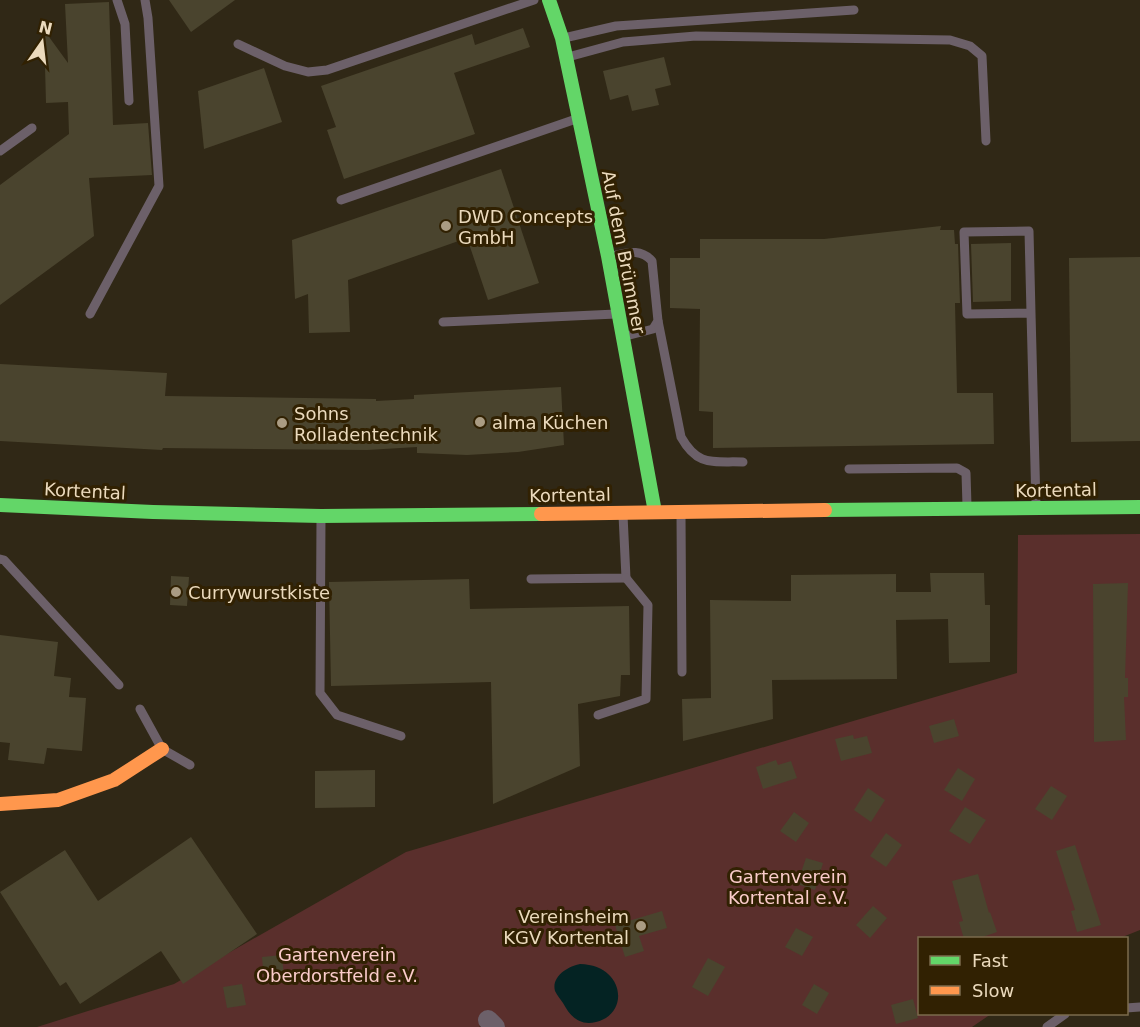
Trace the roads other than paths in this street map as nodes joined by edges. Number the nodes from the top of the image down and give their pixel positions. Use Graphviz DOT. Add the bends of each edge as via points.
graph roads {
  1 [pos="117,0"];
  2 [pos="145,0"];
  3 [pos="534,0"];
  4 [pos="549,0"];
  5 [pos="854,10"];
  6 [pos="562,38"];
  7 [pos="238,44"];
  8 [pos="566,57"];
  9 [pos="129,101"];
  10 [pos="578,118"];
  11 [pos="32,128"];
  12 [pos="986,141"];
  13 [pos="0,151"];
  14 [pos="341,200"];
  15 [pos="608,256"];
  16 [pos="1030,313"];
  17 [pos="90,314"];
  18 [pos="619,314"];
  19 [pos="658,321"];
  20 [pos="443,322"];
  21 [pos="623,336"];
  22 [pos="743,462"];
  23 [pos="849,469"];
  24 [pos="0,505"];
  25 [pos="1140,507"];
  26 [pos="967,508"];
  27 [pos="1036,508"];
  28 [pos="655,512"];
  29 [pos="681,512"];
  30 [pos="623,513"];
  31 [pos="321,516"];
  32 [pos="0,559"];
  33 [pos="626,578"];
  34 [pos="531,579"];
  35 [pos="682,672"];
  36 [pos="119,685"];
  37 [pos="140,709"];
  38 [pos="598,715"];
  39 [pos="400,736"];
  40 [pos="162,749"];
  41 [pos="190,765"];
  42 [pos="0,804"];
  43 [pos="1064,1015"];
  44 [pos="1047,1027"];
  1 -- 9 [label="lane" via="125,24"];
  2 -- 17 [label="lane" via="159,186"];
  3 -- 7 [label="lane" via="327,70 308,72 285,66"];
  4 -- 6 [label="street, Auf dem Brümmer"];
  5 -- 6 [label="lane" via="616,26"];
  6 -- 8 [label="street, Auf dem Brümmer"];
  8 -- 10 [label="street, Auf dem Brümmer"];
  8 -- 12 [label="lane" via="622,42 696,36 950,40 970,46 982,56"];
  10 -- 14 [label="lane"];
  10 -- 15 [label="street, Auf dem Brümmer"];
  11 -- 13 [label="lane"];
  15 -- 18 [label="street, Auf dem Brümmer"];
  15 -- 19 [label="lane" via="634,251 652,261"];
  16 -- 16 [label="lane" via="967,314 964,232 1029,231"];
  16 -- 27 [label="lane"];
  18 -- 20 [label="lane"];
  18 -- 21 [label="street, Auf dem Brümmer"];
  19 -- 21 [label="lane" via="653,329"];
  19 -- 22 [label="lane" via="681,437 688,449 701,460"];
  21 -- 28 [label="street, Auf dem Brümmer"];
  23 -- 26 [label="lane" via="957,468 966,473"];
  24 -- 31 [label="street, Kortental"];
  25 -- 27 [label="street, Kortental"];
  26 -- 27 [label="street, Kortental"];
  26 -- 29 [label="street, Kortental"];
  28 -- 29 [label="street, Kortental"];
  28 -- 30 [label="street, Kortental"];
  29 -- 35 [label="lane"];
  30 -- 31 [label="street, Kortental"];
  30 -- 33 [label="lane"];
  31 -- 39 [label="lane" via="320,693 337,715"];
  32 -- 36 [label="lane"];
  33 -- 34 [label="lane"];
  33 -- 38 [label="lane" via="648,605 646,699"];
  37 -- 40 [label="lane"];
  40 -- 41 [label="lane"];
  40 -- 42 [label="street" via="114,780 58,800"];
  43 -- 44 [label="lane"];
}
